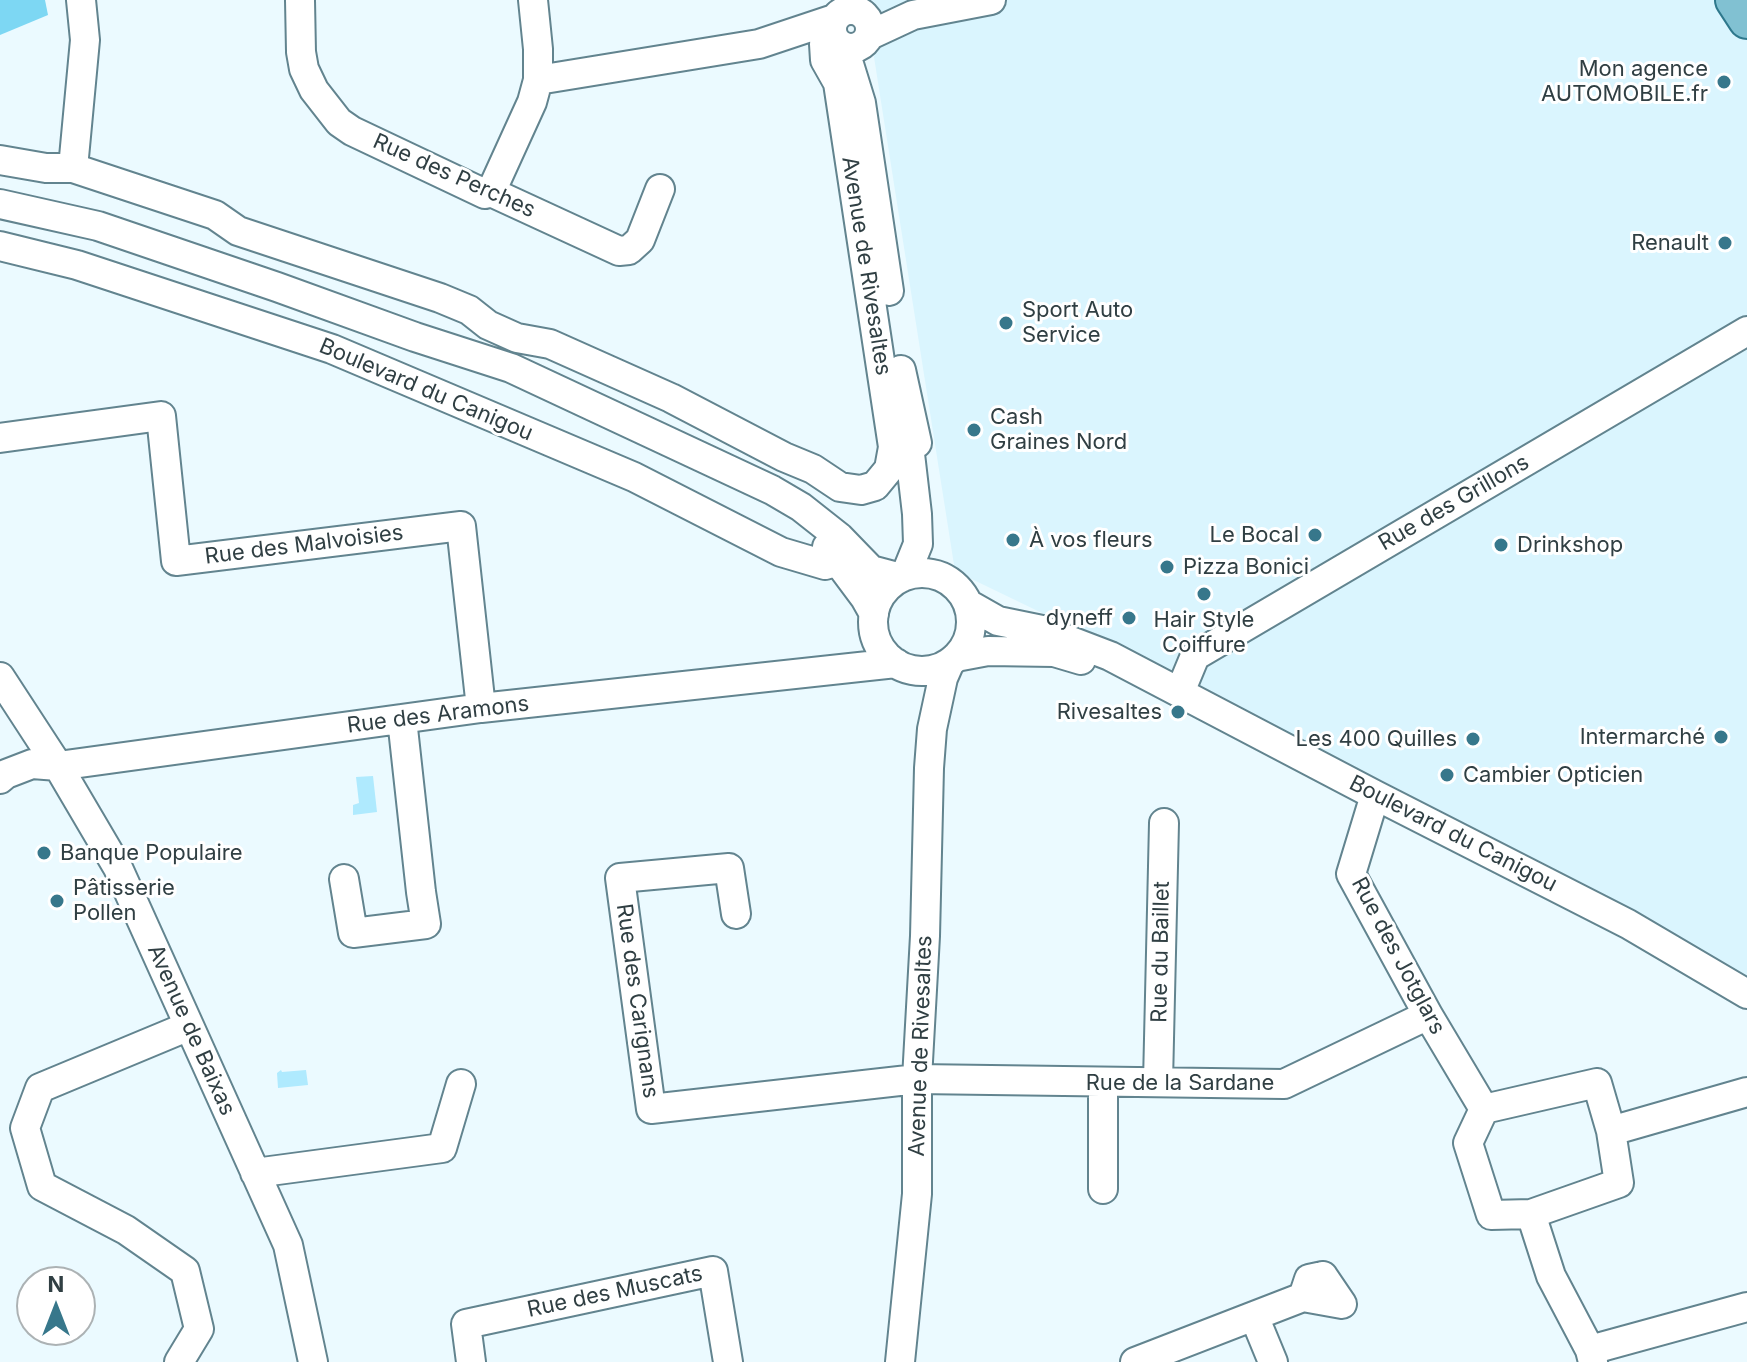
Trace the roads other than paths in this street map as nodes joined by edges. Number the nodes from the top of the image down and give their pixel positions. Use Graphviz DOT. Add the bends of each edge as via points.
graph roads {
  1 [pos="81,0"];
  2 [pos="300,0"];
  3 [pos="533,0"];
  4 [pos="991,0"];
  5 [pos="1734,0"];
  6 [pos="1747,20"];
  7 [pos="843,23"];
  8 [pos="538,80"];
  9 [pos="0,160"];
  10 [pos="73,168"];
  11 [pos="660,189"];
  12 [pos="491,192"];
  13 [pos="0,204"];
  14 [pos="0,246"];
  15 [pos="1747,331"];
  16 [pos="415,337"];
  17 [pos="901,370"];
  18 [pos="671,398"];
  19 [pos="657,435"];
  20 [pos="0,438"];
  21 [pos="838,561"];
  22 [pos="939,576"];
  23 [pos="903,577"];
  24 [pos="968,604"];
  25 [pos="873,620"];
  26 [pos="953,660"];
  27 [pos="904,667"];
  28 [pos="818,671"];
  29 [pos="0,677"];
  30 [pos="1168,686"];
  31 [pos="481,708"];
  32 [pos="402,719"];
  33 [pos="932,729"];
  34 [pos="58,766"];
  35 [pos="0,779"];
  36 [pos="1375,795"];
  37 [pos="1164,823"];
  38 [pos="344,879"];
  39 [pos="736,914"];
  40 [pos="1747,994"];
  41 [pos="1428,1015"];
  42 [pos="189,1026"];
  43 [pos="917,1079"];
  44 [pos="1103,1082"];
  45 [pos="1158,1082"];
  46 [pos="461,1084"];
  47 [pos="1747,1092"];
  48 [pos="1484,1109"];
  49 [pos="1611,1131"];
  50 [pos="255,1173"];
  51 [pos="1103,1189"];
  52 [pos="1531,1214"];
  53 [pos="1303,1297"];
  54 [pos="1747,1307"];
  55 [pos="1254,1316"];
  56 [pos="1592,1356"];
  57 [pos="179,1362"];
  58 [pos="313,1362"];
  59 [pos="471,1362"];
  60 [pos="728,1362"];
  61 [pos="900,1362"];
  62 [pos="1135,1362"];
  63 [pos="1273,1362"];
  1 -- 10 [label="street" via="85,40"];
  2 -- 12 [label="street, Rue des Perches" via="304,69 339,122 485,194"];
  3 -- 8 [label="street"];
  4 -- 7 [label="street"];
  5 -- 6 [label="main road"];
  7 -- 8 [label="street" via="759,44"];
  7 -- 17 [label="street, Avenue de Rivesaltes" via="861,103"];
  7 -- 18 [label="street, Avenue de Rivesaltes" via="825,60 838,83 893,447 889,469 875,486 840,487"];
  8 -- 12 [label="street"];
  9 -- 10 [label="street"];
  10 -- 18 [label="street" via="215,215 238,231 440,298 517,338 550,344"];
  11 -- 12 [label="street, Rue des Perches" via="640,240 619,251"];
  13 -- 16 [label="street, Boulevard du Canigou" via="98,226"];
  14 -- 21 [label="street, Boulevard du Canigou" via="77,265 332,349 634,477 781,552 825,565"];
  15 -- 30 [label="street, Rue des Grillons" via="1195,656"];
  16 -- 19 [label="street, Boulevard du Canigou" via="511,368"];
  16 -- 21 [label="street, Boulevard du Canigou" via="505,385 729,484 794,519 824,542"];
  17 -- 22 [label="street, Avenue de Rivesaltes"];
  17 -- 23 [label="street, Avenue de Rivesaltes" via="918,544"];
  18 -- 19 [label="street"];
  19 -- 23 [label="street, Boulevard du Canigou" via="801,507 871,570"];
  20 -- 31 [label="street, Rue des Malvoisies" via="161,416 176,561 461,526"];
  21 -- 25 [label="street, Boulevard du Canigou" via="865,598"];
  22 -- 23 [label="street"];
  22 -- 24 [label="street"];
  23 -- 25 [label="street" via="878,599"];
  24 -- 26 [label="street" via="970,633"];
  24 -- 30 [label="street, Boulevard du Canigou" via="998,621 1042,630 1110,656"];
  25 -- 27 [label="street" via="884,653"];
  25 -- 28 [label="street, Rue des Aramons" via="848,657"];
  26 -- 27 [label="street" via="925,671"];
  26 -- 30 [label="street, Boulevard du Canigou" via="988,651 1054,652"];
  26 -- 33 [label="street, Avenue de Rivesaltes" via="943,678"];
  27 -- 28 [label="street, Rue des Aramons"];
  27 -- 33 [label="street, Avenue de Rivesaltes" via="923,692"];
  28 -- 31 [label="street, Rue des Aramons"];
  29 -- 34 [label="street, Avenue de Baixas"];
  30 -- 36 [label="street, Boulevard du Canigou"];
  31 -- 32 [label="street, Rue des Aramons"];
  32 -- 34 [label="street, Rue des Aramons"];
  32 -- 38 [label="street" via="426,924 353,933"];
  33 -- 43 [label="street, Avenue de Rivesaltes"];
  34 -- 35 [label="street, Rue des Aramons" via="32,764"];
  34 -- 42 [label="street, Avenue de Baixas" via="118,868"];
  36 -- 40 [label="street, Boulevard du Canigou" via="1628,924"];
  36 -- 41 [label="street, Rue des Jotglars" via="1351,874"];
  37 -- 45 [label="street, Rue du Baillet"];
  39 -- 43 [label="street, Rue des Carignans" via="729,868 620,878 651,1109"];
  41 -- 45 [label="street, Rue de la Sardane" via="1284,1084"];
  41 -- 48 [label="street, Rue des Jotglars"];
  42 -- 50 [label="street, Avenue de Baixas"];
  42 -- 57 [label="street" via="40,1088 25,1128 42,1186 126,1230 185,1271 199,1329"];
  43 -- 44 [label="street, Rue de la Sardane"];
  43 -- 61 [label="street, Avenue de Rivesaltes" via="917,1194"];
  44 -- 45 [label="street, Rue de la Sardane"];
  44 -- 51 [label="street"];
  46 -- 50 [label="street" via="442,1148"];
  47 -- 49 [label="street"];
  48 -- 49 [label="street" via="1597,1083"];
  48 -- 52 [label="street" via="1468,1143 1491,1215"];
  49 -- 52 [label="street" via="1619,1183"];
  50 -- 58 [label="street, Avenue de Baixas" via="288,1245"];
  52 -- 56 [label="street" via="1551,1276"];
  53 -- 55 [label="street"];
  54 -- 56 [label="street"];
  55 -- 62 [label="street"];
  55 -- 63 [label="street"];
  59 -- 60 [label="street, Rue des Muscats" via="466,1324 713,1271"];
}
